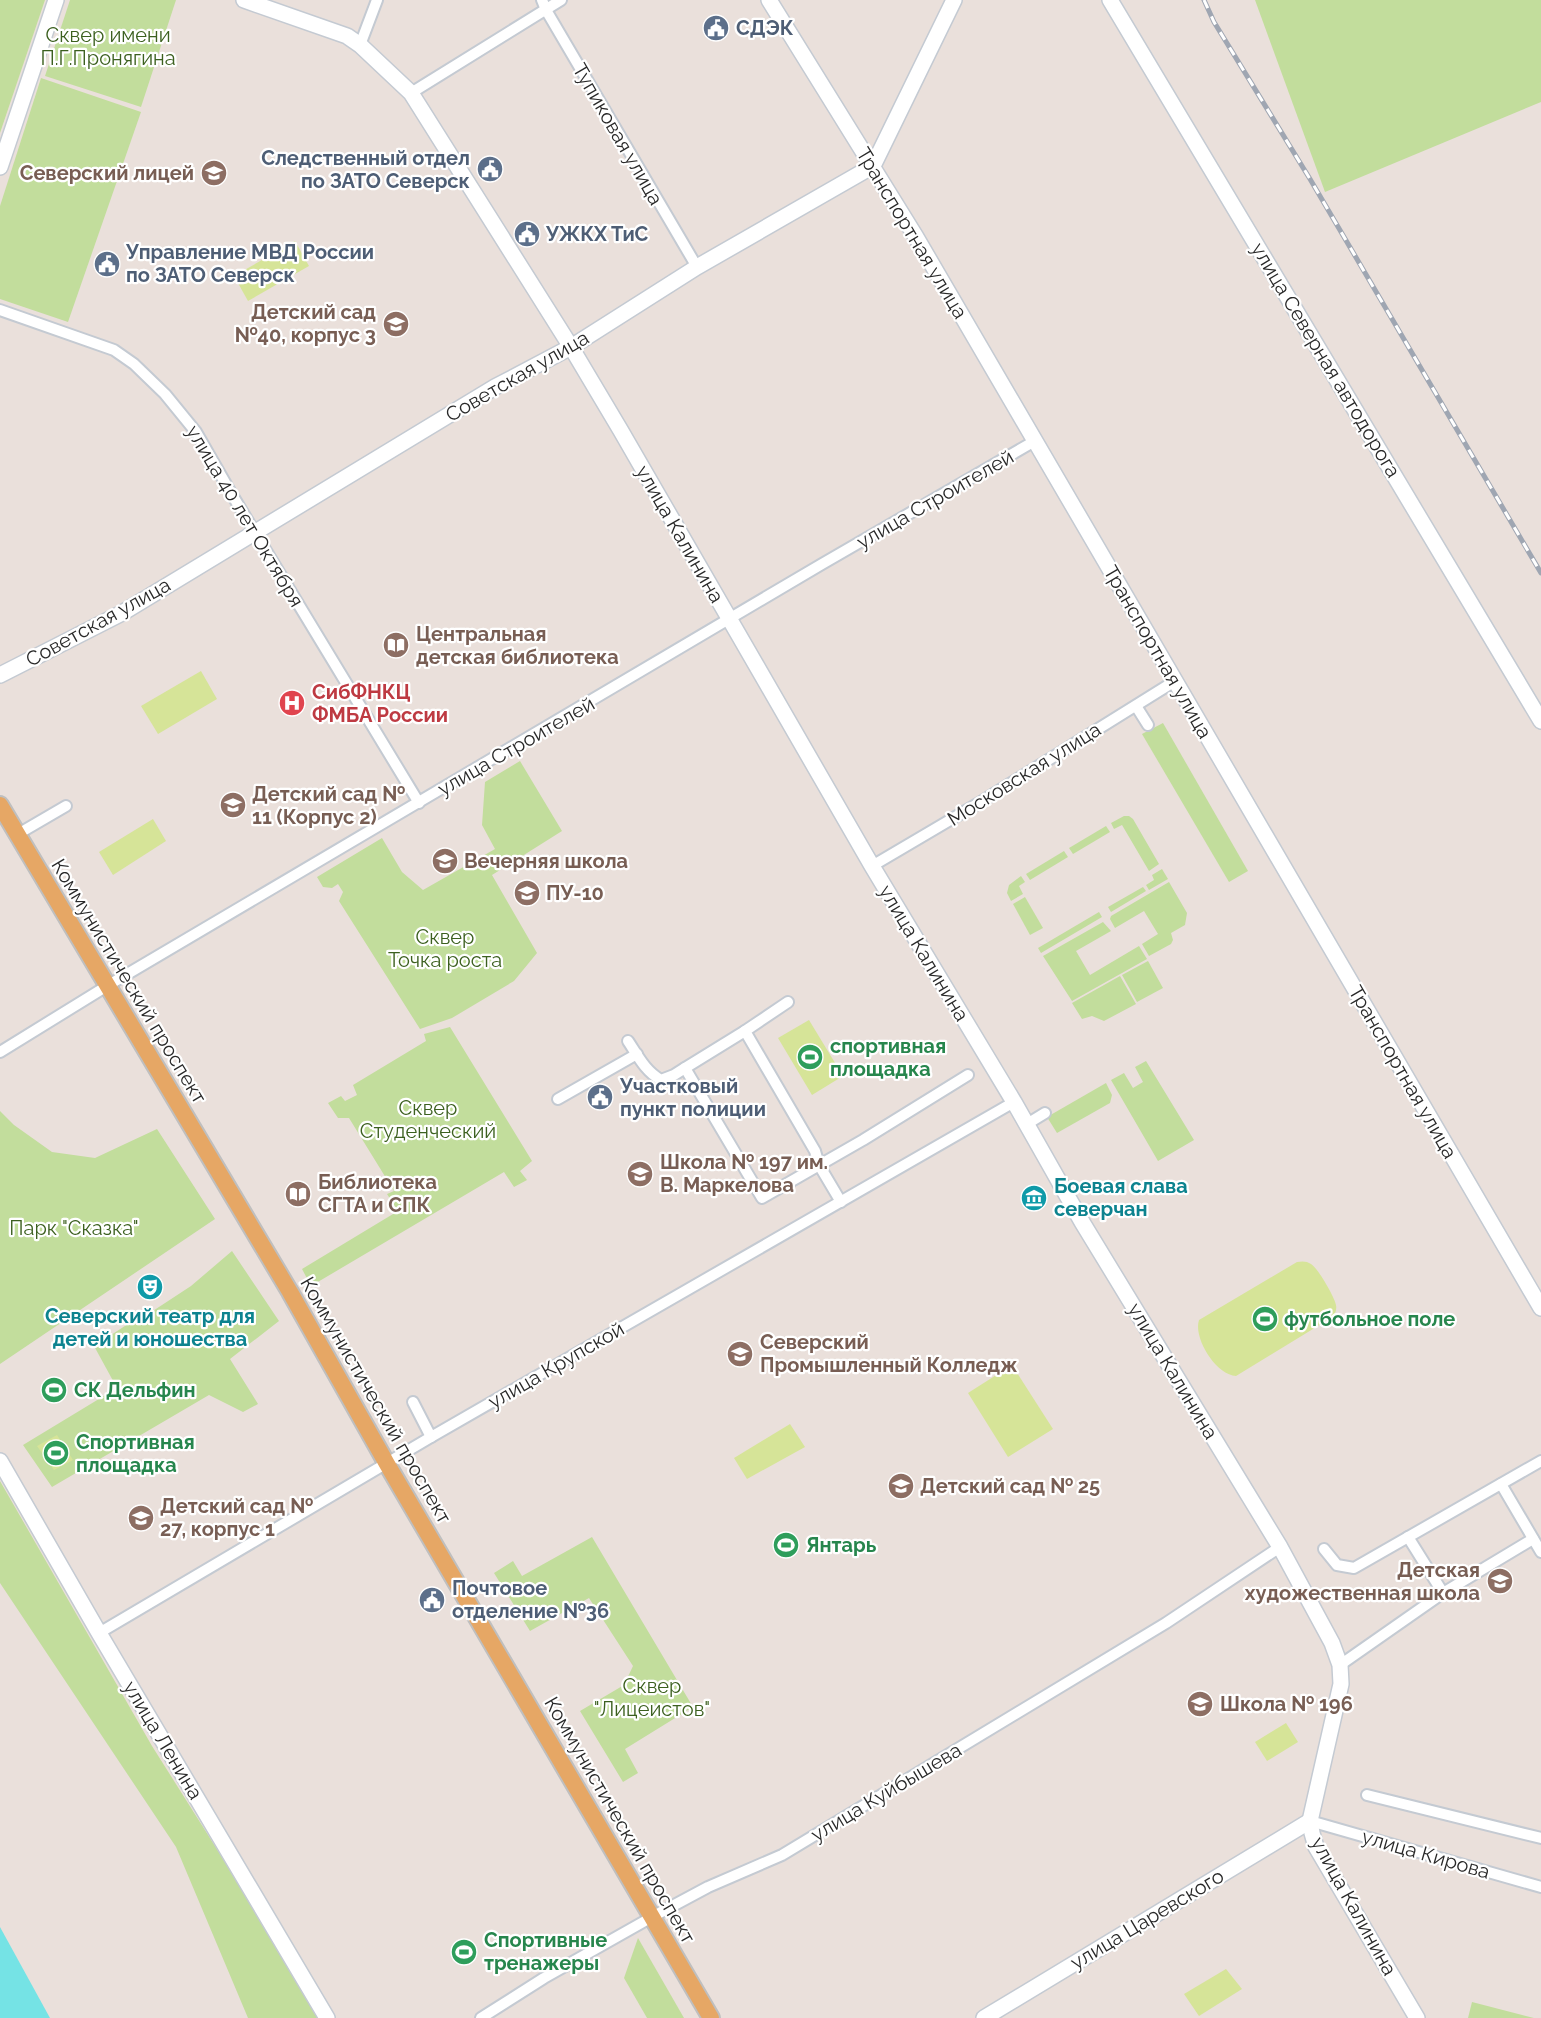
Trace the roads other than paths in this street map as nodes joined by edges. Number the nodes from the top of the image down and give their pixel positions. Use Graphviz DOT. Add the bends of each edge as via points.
graph roads {
  1 [pos="56,0"];
  2 [pos="244,0"];
  3 [pos="376,0"];
  4 [pos="561,0"];
  5 [pos="770,0"];
  6 [pos="954,0"];
  7 [pos="1110,0"];
  8 [pos="544,5"];
  9 [pos="360,45"];
  10 [pos="411,93"];
  11 [pos="873,166"];
  12 [pos="0,167"];
  13 [pos="697,267"];
  14 [pos="0,310"];
  15 [pos="571,346"];
  16 [pos="1034,441"];
  17 [pos="255,532"];
  18 [pos="729,620"];
  19 [pos="0,675"];
  20 [pos="1175,681"];
  21 [pos="1136,706"];
  22 [pos="1541,721"];
  23 [pos="1148,725"];
  24 [pos="419,803"];
  25 [pos="0,805"];
  26 [pos="66,806"];
  27 [pos="18,834"];
  28 [pos="872,866"];
  29 [pos="107,986"];
  30 [pos="789,1002"];
  31 [pos="745,1031"];
  32 [pos="628,1041"];
  33 [pos="0,1052"];
  34 [pos="637,1054"];
  35 [pos="685,1068"];
  36 [pos="968,1075"];
  37 [pos="558,1099"];
  38 [pos="1014,1102"];
  39 [pos="1045,1113"];
  40 [pos="1027,1124"];
  41 [pos="819,1165"];
  42 [pos="841,1202"];
  43 [pos="1541,1308"];
  44 [pos="413,1402"];
  45 [pos="431,1437"];
  46 [pos="0,1461"];
  47 [pos="1541,1461"];
  48 [pos="387,1464"];
  49 [pos="1501,1484"];
  50 [pos="1408,1537"];
  51 [pos="1533,1539"];
  52 [pos="1280,1547"];
  53 [pos="1324,1549"];
  54 [pos="1541,1552"];
  55 [pos="1443,1593"];
  56 [pos="99,1633"];
  57 [pos="1340,1665"];
  58 [pos="1366,1795"];
  59 [pos="1311,1821"];
  60 [pos="1541,1838"];
  61 [pos="1541,1887"];
  62 [pos="652,1917"];
  63 [pos="1414,2013"];
  64 [pos="327,2018"];
  65 [pos="481,2018"];
  66 [pos="711,2018"];
  67 [pos="984,2018"];
  68 [pos="1426,2018"];
  1 -- 12 [label="street"];
  2 -- 9 [label="street, улица Калинина" via="347,36"];
  3 -- 9 [label="street"];
  4 -- 8 [label="street"];
  5 -- 11 [label="street, Транспортная улица"];
  6 -- 11 [label="street"];
  7 -- 22 [label="street, улица Северная автодорога"];
  8 -- 10 [label="street"];
  8 -- 13 [label="street, Тупиковая улица"];
  9 -- 10 [label="street, улица Калинина"];
  10 -- 15 [label="street, улица Калинина"];
  11 -- 13 [label="street, Советская улица"];
  11 -- 16 [label="street, Транспортная улица"];
  13 -- 15 [label="street, Советская улица"];
  14 -- 17 [label="street, улица 40 лет Октября" via="114,350 134,364 196,432"];
  15 -- 17 [label="street, Советская улица" via="495,387"];
  15 -- 18 [label="street, улица Калинина"];
  16 -- 18 [label="street, улица Строителей"];
  16 -- 20 [label="street, Транспортная улица"];
  17 -- 19 [label="street, Советская улица" via="122,613"];
  17 -- 24 [label="street, улица 40 лет Октября"];
  18 -- 24 [label="street, улица Строителей"];
  18 -- 28 [label="street, улица Калинина"];
  20 -- 21 [label="street, Московская улица"];
  20 -- 43 [label="street, Транспортная улица"];
  21 -- 23 [label="street"];
  21 -- 28 [label="street, Московская улица"];
  24 -- 29 [label="street, улица Строителей"];
  25 -- 27 [label="main road, Коммунистический проспект"];
  26 -- 27 [label="street"];
  27 -- 29 [label="main road, Коммунистический проспект"];
  28 -- 38 [label="street, улица Калинина"];
  29 -- 33 [label="street, улица Строителей"];
  29 -- 48 [label="main road, Коммунистический проспект" via="290,1292"];
  30 -- 31 [label="street"];
  31 -- 35 [label="street"];
  31 -- 41 [label="street" via="815,1151"];
  32 -- 34 [label="street"];
  34 -- 35 [label="street" via="651,1075 661,1080"];
  34 -- 37 [label="street"];
  35 -- 41 [label="street" via="762,1198"];
  36 -- 41 [label="street"];
  38 -- 40 [label="street, улица Калинина"];
  38 -- 42 [label="street, улица Крупской"];
  39 -- 40 [label="street"];
  40 -- 52 [label="street, улица Калинина" via="1082,1222"];
  41 -- 42 [label="street"];
  42 -- 45 [label="street, улица Крупской"];
  44 -- 45 [label="street"];
  45 -- 48 [label="street, улица Крупской"];
  46 -- 56 [label="street, улица Ленина"];
  47 -- 49 [label="street"];
  48 -- 56 [label="street, улица Крупской"];
  48 -- 62 [label="main road, Коммунистический проспект"];
  49 -- 50 [label="street"];
  49 -- 51 [label="street"];
  50 -- 53 [label="street" via="1354,1568 1337,1565"];
  50 -- 55 [label="street"];
  51 -- 54 [label="street"];
  51 -- 55 [label="street"];
  52 -- 57 [label="street, улица Калинина"];
  52 -- 62 [label="street, улица Куйбышева" via="1166,1623 782,1855"];
  55 -- 57 [label="street"];
  56 -- 64 [label="street, улица Ленина"];
  57 -- 59 [label="street, улица Калинина" via="1341,1684"];
  58 -- 60 [label="street"];
  59 -- 61 [label="street, улица Кирова"];
  59 -- 63 [label="street, улица Калинина" via="1316,1847"];
  59 -- 67 [label="street, улица Царевского"];
  62 -- 65 [label="street, улица Куйбышева"];
  62 -- 66 [label="main road, Коммунистический проспект"];
  63 -- 68 [label="street, улица Калинина"];
}
